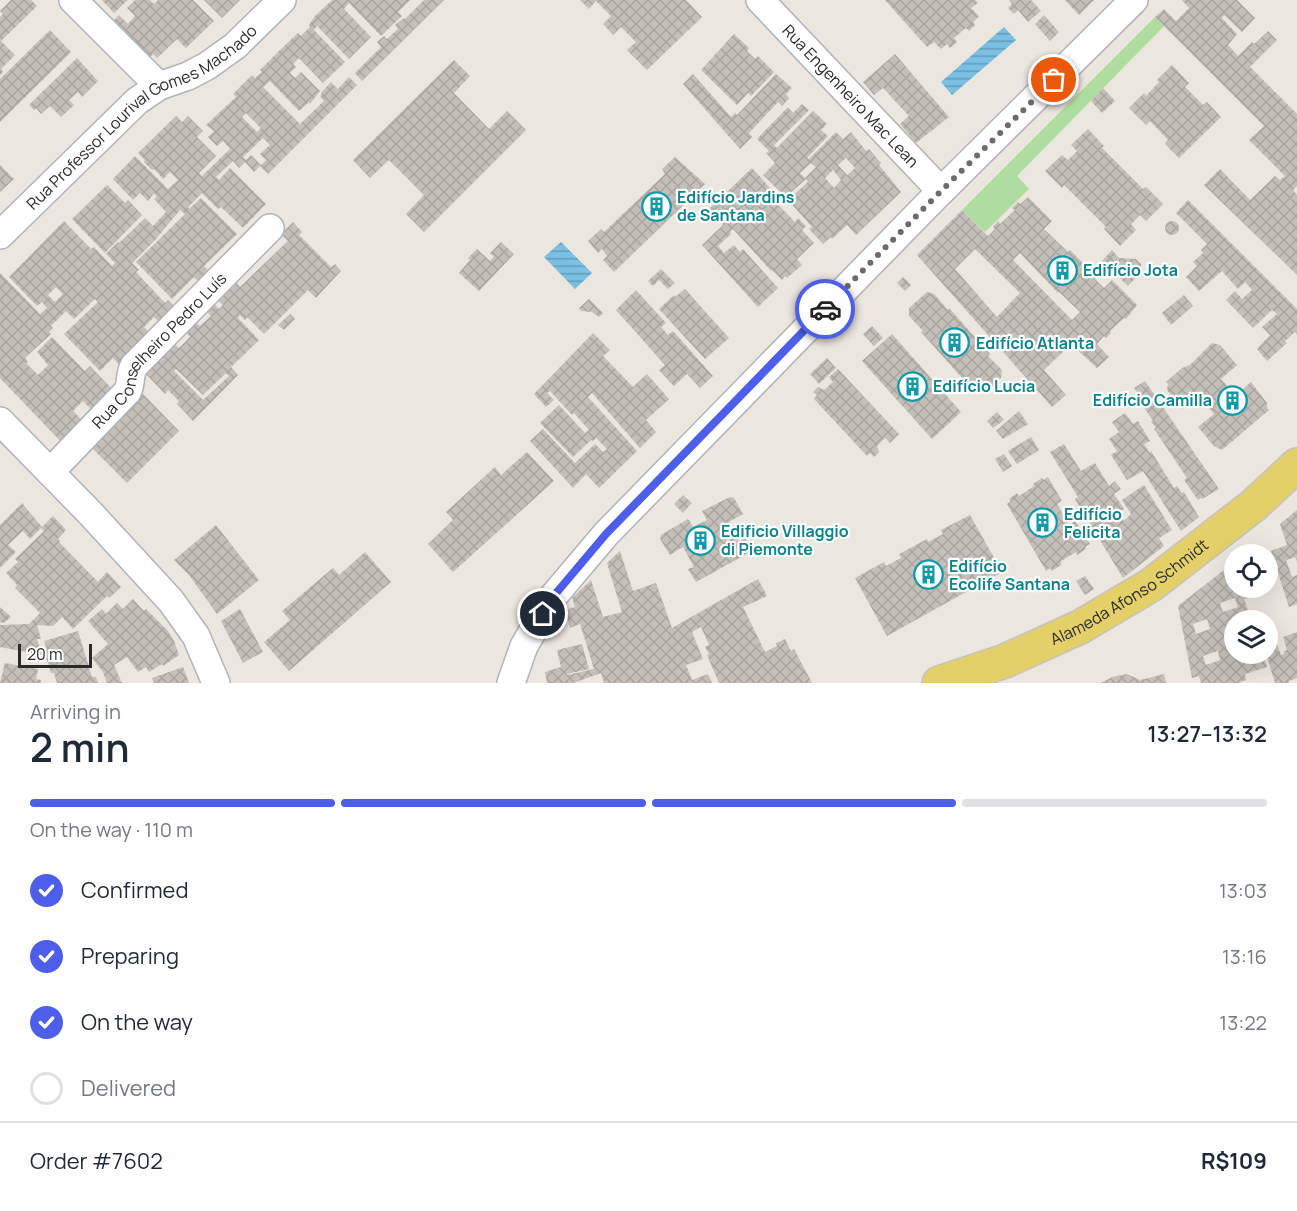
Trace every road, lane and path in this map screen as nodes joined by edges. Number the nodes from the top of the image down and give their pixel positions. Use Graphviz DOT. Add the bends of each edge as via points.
graph roads {
  1 [pos="73,0"];
  2 [pos="282,0"];
  3 [pos="760,0"];
  4 [pos="1134,0"];
  5 [pos="159,86"];
  6 [pos="941,191"];
  7 [pos="270,228"];
  8 [pos="0,235"];
  9 [pos="0,422"];
  10 [pos="1297,465"];
  11 [pos="50,472"];
  12 [pos="216,683"];
  13 [pos="511,683"];
  14 [pos="939,683"];
  1 -- 5 [label="street"];
  2 -- 5 [label="street, Rua Professor Lourival Gomes Machado" via="235,46 207,66"];
  3 -- 6 [label="street, Rua Engenheiro Mac Lean"];
  4 -- 6 [label="street"];
  5 -- 8 [label="street, Rua Professor Lourival Gomes Machado" via="137,101"];
  6 -- 13 [label="street" via="606,534 552,598 524,646"];
  7 -- 11 [label="street, Rua Conselheiro Pedro Luís" via="134,366 127,392"];
  9 -- 11 [label="street"];
  10 -- 14 [label="main road, Alameda Afonso Schmidt" via="1254,505 1151,585 1080,627 1005,661"];
  11 -- 12 [label="street" via="171,601 196,636"];
}
